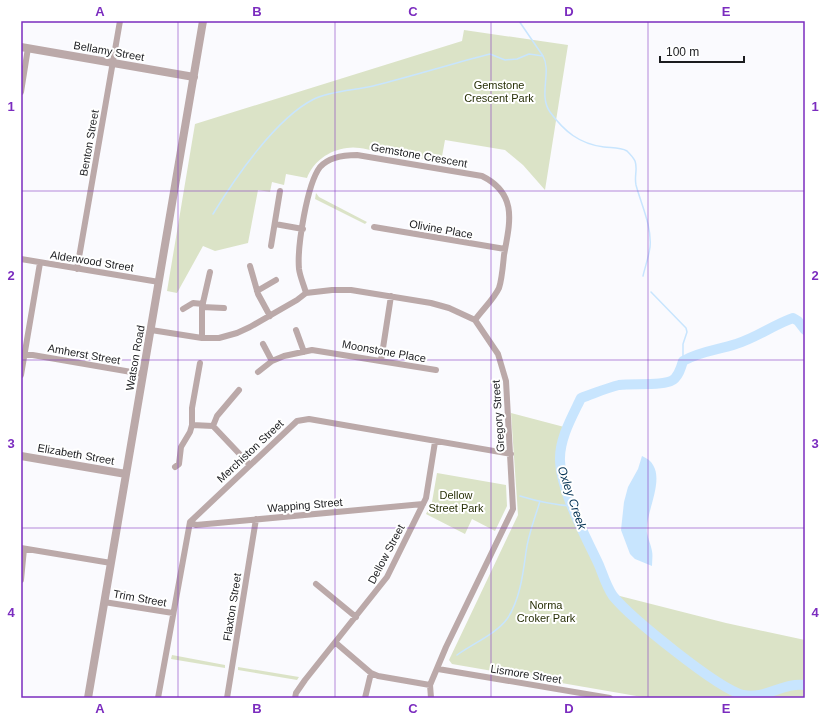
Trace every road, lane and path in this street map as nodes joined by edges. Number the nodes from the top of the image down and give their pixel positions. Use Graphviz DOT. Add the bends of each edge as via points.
graph roads {
  1 [pos="120,21"];
  2 [pos="203,21"];
  3 [pos="25,48"];
  4 [pos="113,63"];
  5 [pos="194,76"];
  6 [pos="21,92"];
  7 [pos="280,191"];
  8 [pos="275,224"];
  9 [pos="374,228"];
  10 [pos="303,229"];
  11 [pos="271,246"];
  12 [pos="505,250"];
  13 [pos="21,260"];
  14 [pos="40,263"];
  15 [pos="250,266"];
  16 [pos="77,269"];
  17 [pos="210,272"];
  18 [pos="276,280"];
  19 [pos="159,282"];
  20 [pos="257,291"];
  21 [pos="306,293"];
  22 [pos="391,296"];
  23 [pos="202,306"];
  24 [pos="224,308"];
  25 [pos="183,310"];
  26 [pos="270,316"];
  27 [pos="475,320"];
  28 [pos="151,330"];
  29 [pos="296,330"];
  30 [pos="202,338"];
  31 [pos="263,344"];
  32 [pos="304,352"];
  33 [pos="23,353"];
  34 [pos="272,361"];
  35 [pos="381,361"];
  36 [pos="200,363"];
  37 [pos="436,370"];
  38 [pos="258,372"];
  39 [pos="143,374"];
  40 [pos="21,375"];
  41 [pos="239,390"];
  42 [pos="192,425"];
  43 [pos="213,426"];
  44 [pos="435,442"];
  45 [pos="511,454"];
  46 [pos="21,456"];
  47 [pos="249,464"];
  48 [pos="175,467"];
  49 [pos="126,474"];
  50 [pos="423,504"];
  51 [pos="256,519"];
  52 [pos="190,522"];
  53 [pos="23,549"];
  54 [pos="111,563"];
  55 [pos="21,580"];
  56 [pos="316,584"];
  57 [pos="104,602"];
  58 [pos="173,613"];
  59 [pos="356,617"];
  60 [pos="336,642"];
  61 [pos="438,669"];
  62 [pos="371,673"];
  63 [pos="430,685"];
  64 [pos="88,698"];
  65 [pos="158,698"];
  66 [pos="227,698"];
  67 [pos="295,698"];
  68 [pos="364,698"];
  69 [pos="431,698"];
  70 [pos="610,698"];
  1 -- 4 [label="street, Benton Street"];
  2 -- 5 [label="street, Watson Road"];
  3 -- 4 [label="street, Bellamy Street"];
  3 -- 6 [label="street"];
  4 -- 5 [label="street, Bellamy Street"];
  4 -- 16 [label="street, Benton Street"];
  5 -- 19 [label="street, Watson Road"];
  7 -- 8 [label="street"];
  8 -- 10 [label="street"];
  8 -- 11 [label="street"];
  9 -- 12 [label="street, Olivine Place"];
  10 -- 12 [label="street, Gemstone Crescent" via="313,180 321,166 343,155 357,154 482,176 494,182 509,205 510,218"];
  10 -- 21 [label="street, Gemstone Crescent" via="299,270"];
  12 -- 27 [label="street, Gemstone Crescent" via="499,289"];
  13 -- 14 [label="street, Alderwood Street"];
  14 -- 16 [label="street, Alderwood Street"];
  14 -- 33 [label="street"];
  15 -- 20 [label="street"];
  16 -- 19 [label="street, Alderwood Street"];
  17 -- 23 [label="street"];
  18 -- 20 [label="street"];
  19 -- 28 [label="street, Watson Road"];
  20 -- 26 [label="street"];
  21 -- 22 [label="street" via="351,290"];
  21 -- 26 [label="street"];
  22 -- 27 [label="street" via="432,303"];
  22 -- 35 [label="street"];
  23 -- 24 [label="street"];
  23 -- 25 [label="street" via="193,303"];
  23 -- 30 [label="street"];
  26 -- 30 [label="street" via="237,333 219,338"];
  27 -- 45 [label="street, Gregory Street" via="498,354 503,367"];
  28 -- 30 [label="street"];
  28 -- 39 [label="street, Watson Road"];
  29 -- 32 [label="street"];
  31 -- 34 [label="street"];
  32 -- 34 [label="street, Moonstone Place"];
  32 -- 35 [label="street, Moonstone Place" via="312,350"];
  33 -- 39 [label="street, Amherst Street"];
  33 -- 40 [label="street"];
  34 -- 38 [label="street"];
  35 -- 37 [label="street, Moonstone Place"];
  36 -- 42 [label="street" via="192,408"];
  39 -- 49 [label="street, Watson Road"];
  41 -- 43 [label="street" via="217,416"];
  42 -- 43 [label="street"];
  42 -- 48 [label="street" via="181,447 179,464"];
  43 -- 47 [label="street"];
  44 -- 45 [label="street, Merchiston Street"];
  44 -- 47 [label="street, Merchiston Street" via="309,419 297,421"];
  44 -- 50 [label="street, Dellow Street"];
  45 -- 61 [label="street, Gregory Street" via="513,509 446,647"];
  46 -- 49 [label="street, Elizabeth Street"];
  47 -- 52 [label="street, Merchiston Street"];
  49 -- 54 [label="street, Watson Road"];
  50 -- 51 [label="street, Wapping Street"];
  50 -- 59 [label="street, Dellow Street" via="387,577"];
  51 -- 52 [label="street, Wapping Street" via="196,525"];
  51 -- 66 [label="street, Flaxton Street"];
  52 -- 58 [label="street"];
  53 -- 54 [label="street"];
  53 -- 55 [label="street"];
  54 -- 57 [label="street, Watson Road"];
  56 -- 59 [label="street"];
  57 -- 58 [label="street, Trim Street"];
  57 -- 64 [label="street, Watson Road"];
  58 -- 65 [label="street"];
  59 -- 60 [label="street, Dellow Street"];
  60 -- 62 [label="street"];
  60 -- 67 [label="street, Dellow Street" via="305,680"];
  61 -- 63 [label="street, Gregory Street"];
  61 -- 70 [label="street, Lismore Street"];
  62 -- 63 [label="street"];
  62 -- 68 [label="street"];
  63 -- 69 [label="street"];
}
